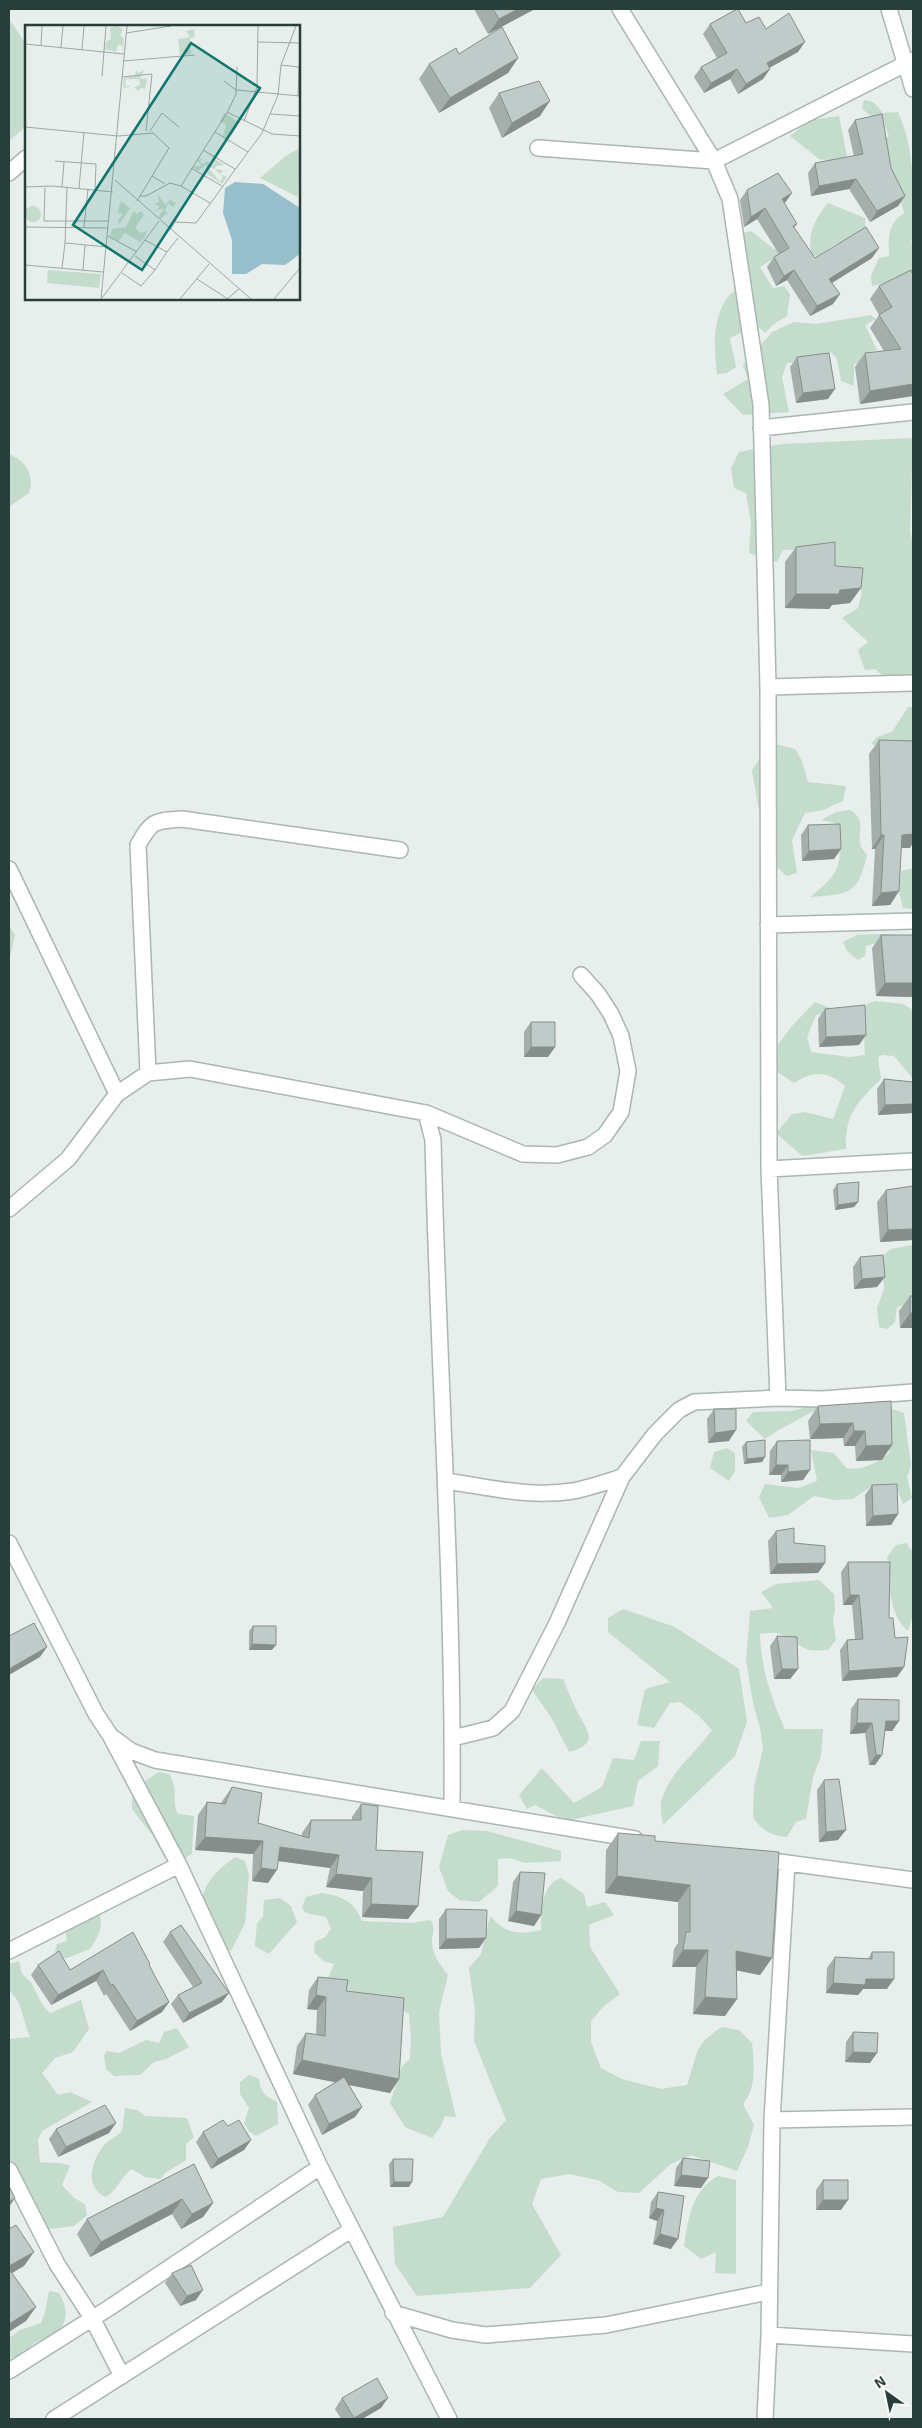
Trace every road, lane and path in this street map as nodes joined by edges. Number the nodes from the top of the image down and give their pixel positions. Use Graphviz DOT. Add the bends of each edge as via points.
graph roads {
  1 [pos="620,9"];
  2 [pos="888,9"];
  3 [pos="909,62"];
  4 [pos="913,89"];
  5 [pos="538,148"];
  6 [pos="25,159"];
  7 [pos="714,161"];
  8 [pos="9,173"];
  9 [pos="913,412"];
  10 [pos="761,428"];
  11 [pos="913,683"];
  12 [pos="768,687"];
  13 [pos="400,850"];
  14 [pos="9,869"];
  15 [pos="913,921"];
  16 [pos="768,926"];
  17 [pos="581,975"];
  18 [pos="148,1073"];
  19 [pos="117,1094"];
  20 [pos="426,1114"];
  21 [pos="913,1161"];
  22 [pos="769,1169"];
  23 [pos="9,1209"];
  24 [pos="913,1392"];
  25 [pos="778,1398"];
  26 [pos="622,1477"];
  27 [pos="446,1481"];
  28 [pos="9,1543"];
  29 [pos="110,1734"];
  30 [pos="453,1738"];
  31 [pos="452,1809"];
  32 [pos="649,1841"];
  33 [pos="747,1857"];
  34 [pos="787,1863"];
  35 [pos="179,1865"];
  36 [pos="913,1880"];
  37 [pos="9,1951"];
  38 [pos="913,2118"];
  39 [pos="772,2120"];
  40 [pos="320,2167"];
  41 [pos="9,2170"];
  42 [pos="351,2230"];
  43 [pos="768,2292"];
  44 [pos="393,2313"];
  45 [pos="92,2318"];
  46 [pos="769,2335"];
  47 [pos="913,2344"];
  48 [pos="9,2371"];
  49 [pos="122,2376"];
  50 [pos="54,2419"];
  51 [pos="450,2419"];
  52 [pos="765,2419"];
  1 -- 7 [label="street"];
  2 -- 3 [label="street"];
  3 -- 4 [label="street"];
  3 -- 7 [label="street"];
  5 -- 7 [label="street"];
  6 -- 8 [label="street"];
  7 -- 10 [label="street" via="730,199 761,405"];
  9 -- 10 [label="street"];
  10 -- 12 [label="street"];
  11 -- 12 [label="street"];
  12 -- 16 [label="street"];
  13 -- 18 [label="street" via="182,819 159,821 148,828 138,846"];
  14 -- 19 [label="street"];
  15 -- 16 [label="street"];
  16 -- 22 [label="street"];
  17 -- 20 [label="street" via="611,1014 621,1036 628,1071 621,1112 605,1135 588,1147 557,1155 523,1154"];
  18 -- 19 [label="street"];
  18 -- 20 [label="street" via="190,1068"];
  19 -- 23 [label="street" via="68,1159"];
  20 -- 27 [label="street" via="433,1140"];
  21 -- 22 [label="street"];
  22 -- 25 [label="street"];
  24 -- 25 [label="street" via="823,1399"];
  25 -- 26 [label="street" via="694,1402 679,1410 655,1434"];
  26 -- 27 [label="street" via="573,1491 542,1493 509,1492"];
  26 -- 30 [label="street" via="557,1623 512,1711 493,1728"];
  27 -- 30 [label="street"];
  28 -- 29 [label="street" via="96,1714"];
  29 -- 31 [label="street" via="132,1751 155,1760"];
  29 -- 35 [label="street"];
  30 -- 31 [label="street"];
  31 -- 32 [label="street"];
  33 -- 34 [label="street"];
  34 -- 36 [label="street"];
  34 -- 39 [label="street"];
  35 -- 37 [label="street"];
  35 -- 40 [label="street"];
  38 -- 39 [label="street"];
  39 -- 43 [label="street"];
  40 -- 42 [label="street"];
  40 -- 45 [label="street"];
  41 -- 45 [label="street" via="57,2264"];
  42 -- 44 [label="street"];
  42 -- 49 [label="street"];
  43 -- 44 [label="street" via="606,2325 486,2335 452,2330"];
  43 -- 46 [label="street"];
  44 -- 51 [label="street"];
  45 -- 48 [label="street"];
  45 -- 49 [label="street"];
  46 -- 47 [label="street"];
  46 -- 52 [label="street"];
  49 -- 50 [label="street"];
}
